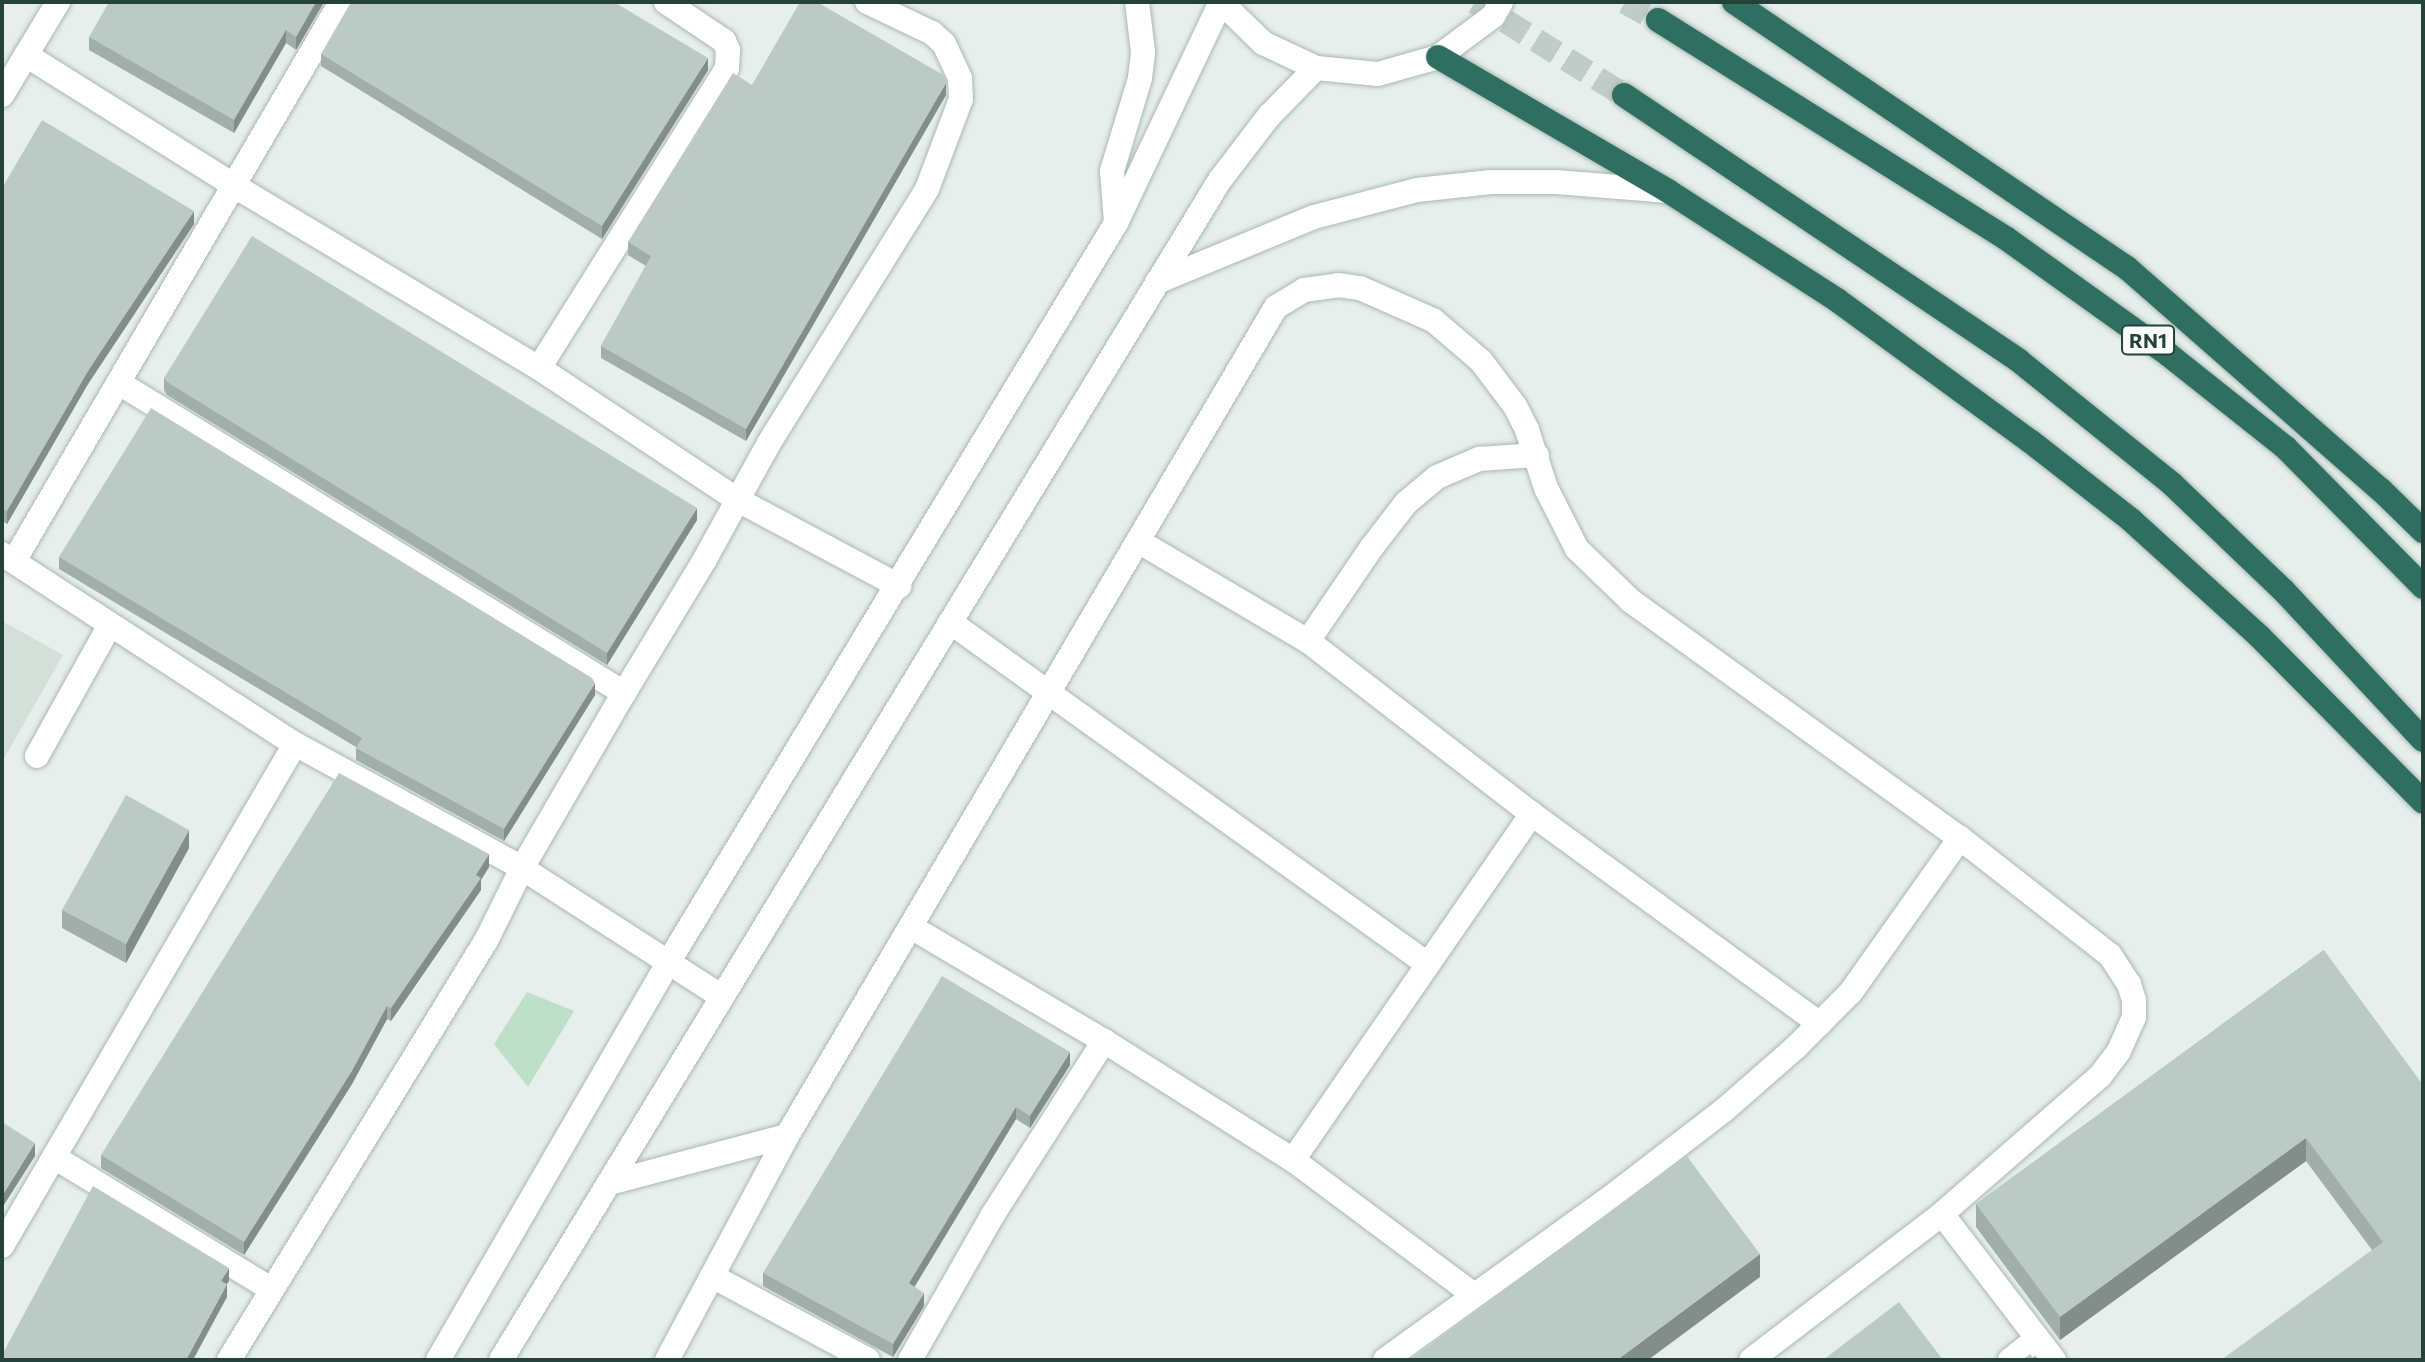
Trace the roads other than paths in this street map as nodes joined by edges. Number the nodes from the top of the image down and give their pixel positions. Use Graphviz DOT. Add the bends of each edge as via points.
graph roads {
  1 [pos="58,2"];
  2 [pos="341,2"];
  3 [pos="666,2"];
  4 [pos="867,2"];
  5 [pos="1137,2"];
  6 [pos="1221,2"];
  7 [pos="1501,2"];
  8 [pos="1734,2"];
  9 [pos="1658,20"];
  10 [pos="26,55"];
  11 [pos="1438,57"];
  12 [pos="1316,68"];
  13 [pos="4,88"];
  14 [pos="1624,95"];
  15 [pos="233,185"];
  16 [pos="1668,191"];
  17 [pos="1116,223"];
  18 [pos="1157,282"];
  19 [pos="539,368"];
  20 [pos="119,383"];
  21 [pos="1537,455"];
  22 [pos="738,500"];
  23 [pos="2423,531"];
  24 [pos="1138,541"];
  25 [pos="8,558"];
  26 [pos="899,586"];
  27 [pos="2423,587"];
  28 [pos="950,622"];
  29 [pos="110,625"];
  30 [pos="1308,641"];
  31 [pos="1050,692"];
  32 [pos="624,693"];
  33 [pos="2423,740"];
  34 [pos="295,744"];
  35 [pos="37,756"];
  36 [pos="2423,802"];
  37 [pos="1532,814"];
  38 [pos="1960,838"];
  39 [pos="522,868"];
  40 [pos="911,927"];
  41 [pos="668,963"];
  42 [pos="1426,963"];
  43 [pos="722,997"];
  44 [pos="1820,1024"];
  45 [pos="1104,1041"];
  46 [pos="787,1136"];
  47 [pos="54,1157"];
  48 [pos="1293,1160"];
  49 [pos="609,1183"];
  50 [pos="1942,1214"];
  51 [pos="2,1246"];
  52 [pos="712,1276"];
  53 [pos="271,1289"];
  54 [pos="1474,1295"];
  55 [pos="2037,1339"];
  56 [pos="229,1360"];
  57 [pos="438,1360"];
  58 [pos="501,1360"];
  59 [pos="667,1360"];
  60 [pos="868,1360"];
  61 [pos="910,1360"];
  62 [pos="1385,1360"];
  63 [pos="1751,1360"];
  64 [pos="2010,1360"];
  65 [pos="2054,1360"];
  1 -- 10 [label="street"];
  2 -- 15 [label="street"];
  3 -- 19 [label="street" via="724,41 727,68"];
  4 -- 22 [label="street" via="944,44 960,78 961,99 927,189"];
  5 -- 17 [label="street" via="1143,52 1112,171"];
  6 -- 12 [label="street" via="1263,43"];
  6 -- 17 [label="street"];
  7 -- 11 [label="street" via="1493,16"];
  8 -- 23 [label="highway" via="2127,268"];
  9 -- 27 [label="highway, RN1" via="2007,239 2169,355 2286,448"];
  10 -- 13 [label="street"];
  10 -- 15 [label="street"];
  11 -- 12 [label="street" via="1378,74"];
  11 -- 16 [label="highway"];
  12 -- 18 [label="street" via="1248,140"];
  14 -- 33 [label="highway" via="2018,360 2161,474 2283,590"];
  15 -- 19 [label="street"];
  15 -- 20 [label="street"];
  16 -- 18 [label="street" via="1556,182 1417,190 1314,217"];
  16 -- 36 [label="highway" via="1837,300 2131,520 2259,636"];
  17 -- 26 [label="street"];
  18 -- 28 [label="street"];
  19 -- 22 [label="street"];
  20 -- 25 [label="street"];
  20 -- 32 [label="street"];
  21 -- 24 [label="street" via="1500,385 1461,341 1433,320 1360,288 1304,290 1276,307"];
  21 -- 30 [label="street" via="1479,459 1437,477 1406,503"];
  21 -- 38 [label="street" via="1560,520 1600,574"];
  22 -- 26 [label="street"];
  22 -- 32 [label="street"];
  24 -- 30 [label="street"];
  24 -- 31 [label="street"];
  25 -- 29 [label="street"];
  26 -- 41 [label="street"];
  28 -- 31 [label="street"];
  28 -- 43 [label="street"];
  29 -- 34 [label="street"];
  29 -- 35 [label="street"];
  30 -- 37 [label="street"];
  31 -- 40 [label="street"];
  31 -- 42 [label="street"];
  32 -- 39 [label="street"];
  34 -- 39 [label="street"];
  34 -- 47 [label="street"];
  37 -- 42 [label="street"];
  37 -- 44 [label="street"];
  38 -- 44 [label="street" via="1851,992"];
  38 -- 50 [label="street" via="2110,955 2129,984 2134,1017 2100,1076"];
  39 -- 41 [label="street"];
  39 -- 53 [label="street" via="486,941"];
  40 -- 45 [label="street"];
  40 -- 46 [label="street"];
  41 -- 43 [label="street"];
  41 -- 57 [label="street"];
  42 -- 48 [label="street"];
  43 -- 49 [label="street"];
  44 -- 54 [label="street" via="1723,1111"];
  45 -- 48 [label="street"];
  45 -- 61 [label="street" via="992,1216"];
  46 -- 49 [label="street"];
  46 -- 52 [label="street"];
  47 -- 51 [label="street"];
  47 -- 53 [label="street"];
  48 -- 54 [label="street"];
  49 -- 58 [label="street"];
  50 -- 55 [label="street"];
  50 -- 63 [label="street"];
  52 -- 59 [label="street"];
  52 -- 60 [label="street"];
  53 -- 56 [label="street"];
  54 -- 62 [label="street"];
  55 -- 64 [label="street"];
  55 -- 65 [label="street"];
}
